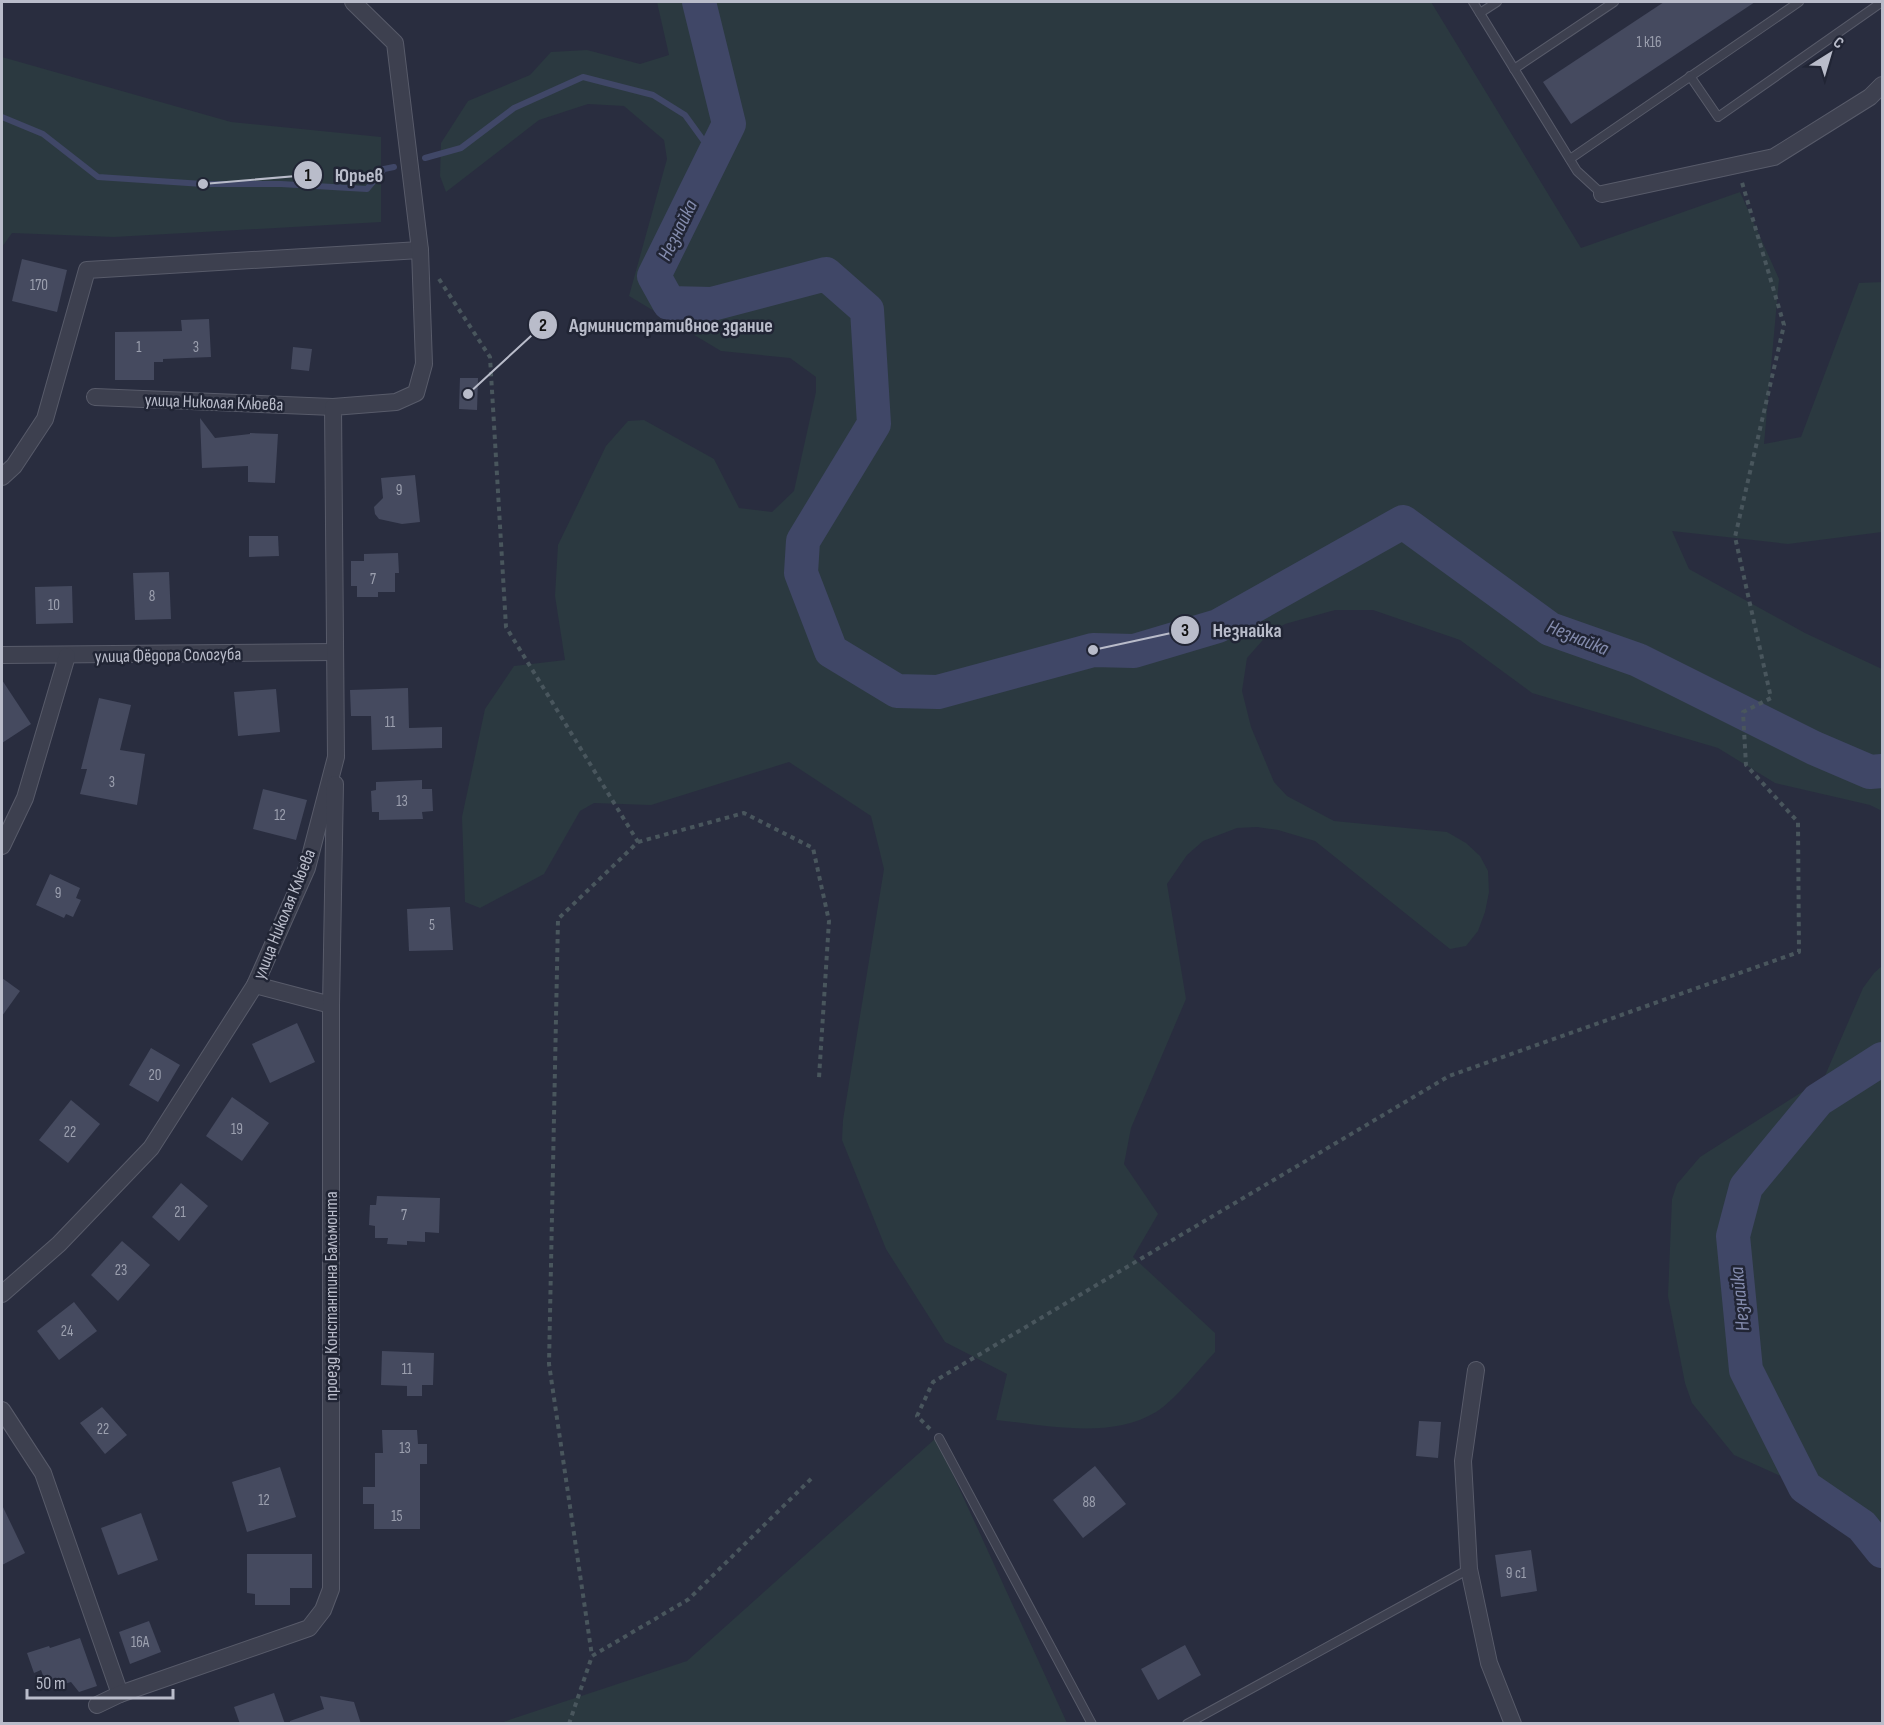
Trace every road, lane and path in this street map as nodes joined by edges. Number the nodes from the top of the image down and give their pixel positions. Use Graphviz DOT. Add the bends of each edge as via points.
graph roads {
  1 [pos="353,2"];
  2 [pos="1473,2"];
  3 [pos="1497,2"];
  4 [pos="1614,2"];
  5 [pos="1799,2"];
  6 [pos="1882,2"];
  7 [pos="1480,13"];
  8 [pos="1514,69"];
  9 [pos="1690,76"];
  10 [pos="1882,85"];
  11 [pos="1570,159"];
  12 [pos="1737,165"];
  13 [pos="1602,194"];
  14 [pos="420,250"];
  15 [pos="95,397"];
  16 [pos="333,407"];
  17 [pos="2,477"];
  18 [pos="334,652"];
  19 [pos="2,655"];
  20 [pos="67,656"];
  21 [pos="336,757"];
  22 [pos="638,842"];
  23 [pos="2,846"];
  24 [pos="255,986"];
  25 [pos="331,1005"];
  26 [pos="819,1078"];
  27 [pos="2,1294"];
  28 [pos="1476,1370"];
  29 [pos="2,1410"];
  30 [pos="939,1438"];
  31 [pos="814,1476"];
  32 [pos="1469,1569"];
  33 [pos="592,1656"];
  34 [pos="120,1694"];
  35 [pos="97,1705"];
  36 [pos="569,1724"];
  37 [pos="1092,1724"];
  38 [pos="1187,1724"];
  39 [pos="1513,1724"];
  1 -- 14 [label="street" via="395,43"];
  2 -- 7 [label="lane"];
  3 -- 7 [label="lane"];
  4 -- 8 [label="lane"];
  5 -- 9 [label="lane"];
  6 -- 9 [label="lane" via="1718,117"];
  7 -- 8 [label="lane"];
  8 -- 11 [label="lane"];
  9 -- 11 [label="lane"];
  10 -- 12 [label="street" via="1870,97 1774,157"];
  11 -- 13 [label="lane"];
  12 -- 13 [label="street"];
  12 -- 30 [label="path" via="1784,325 1735,537 1771,698 1743,712 1746,765 1798,822 1799,951 1449,1076 933,1383 917,1416"];
  14 -- 16 [label="street, улица Николая Клюева" via="424,364 416,393 396,402"];
  14 -- 17 [label="street" via="87,270 45,419 14,466"];
  14 -- 22 [label="path" via="490,357 506,627"];
  15 -- 16 [label="street, улица Николая Клюева"];
  16 -- 18 [label="street, улица Николая Клюева"];
  18 -- 20 [label="street, улица Фёдора Сологуба"];
  18 -- 21 [label="street, улица Николая Клюева"];
  19 -- 20 [label="street, улица Фёдора Сологуба"];
  20 -- 23 [label="street" via="25,798"];
  21 -- 24 [label="street, улица Николая Клюева" via="307,868"];
  21 -- 25 [label="street, проезд Константина Бальмонта"];
  22 -- 26 [label="path" via="744,813 813,848 829,921"];
  22 -- 33 [label="path" via="558,919 549,1364"];
  24 -- 25 [label="street"];
  24 -- 27 [label="street, улица Николая Клюева" via="152,1148 59,1244"];
  25 -- 34 [label="street, проезд Константина Бальмонта" via="330,1589 323,1610 309,1628"];
  28 -- 32 [label="street" via="1463,1461"];
  29 -- 34 [label="street" via="43,1473"];
  30 -- 37 [label="lane"];
  31 -- 33 [label="path" via="689,1599"];
  32 -- 38 [label="lane"];
  32 -- 39 [label="street" via="1490,1663"];
  33 -- 36 [label="path"];
  34 -- 35 [label="street, проезд Константина Бальмонта"];
}
